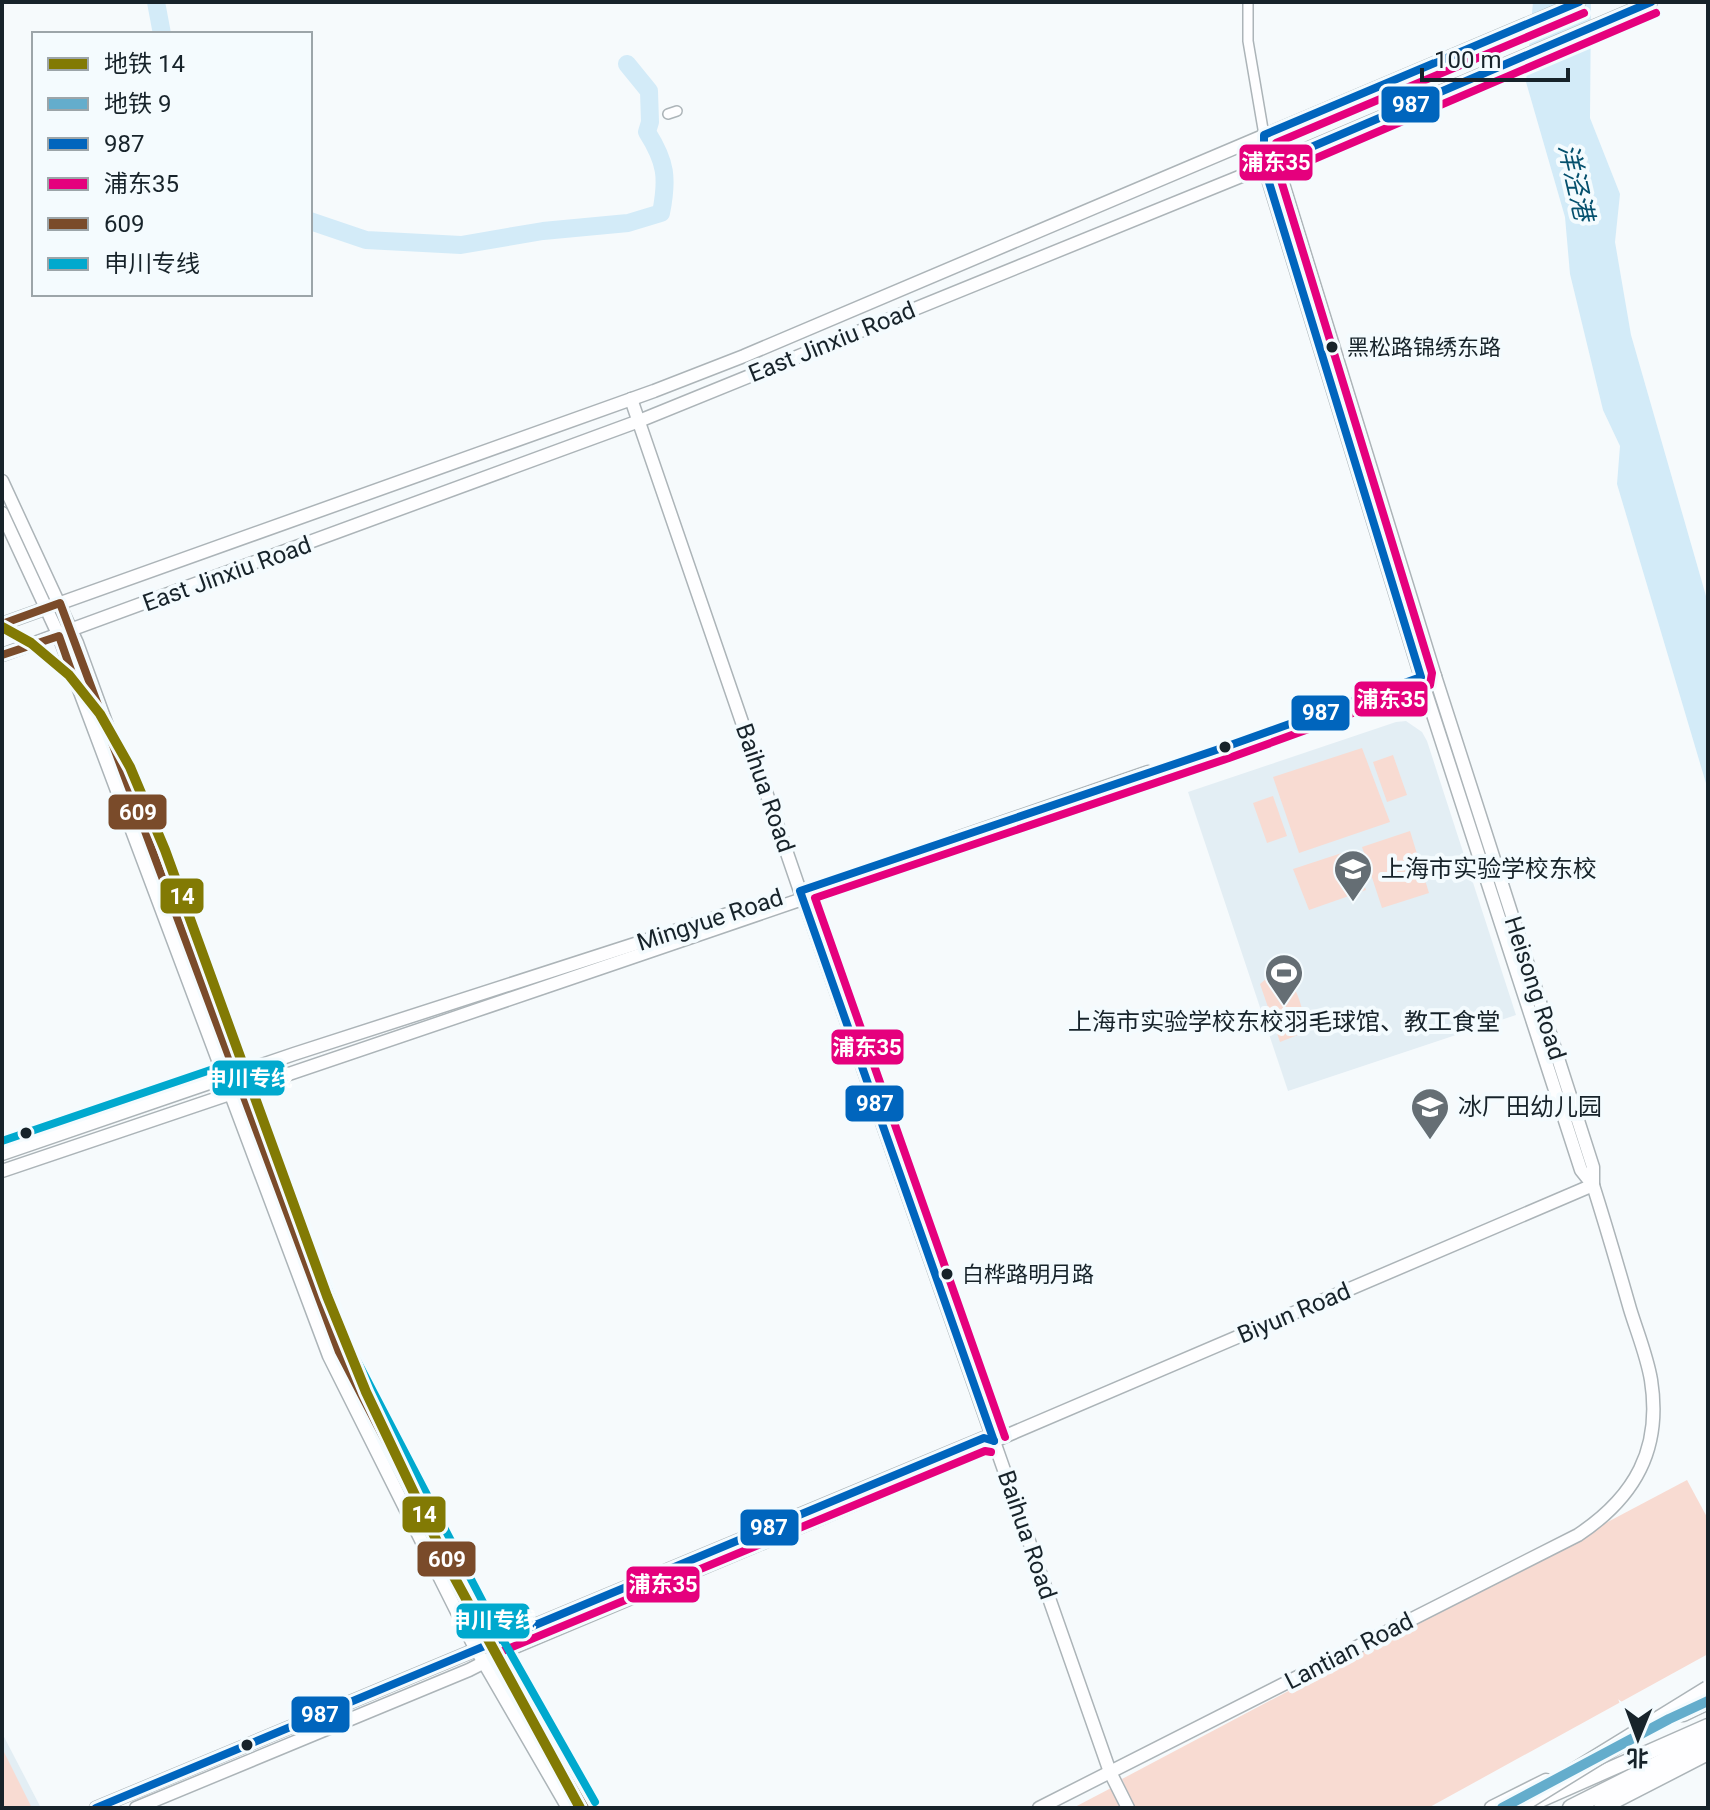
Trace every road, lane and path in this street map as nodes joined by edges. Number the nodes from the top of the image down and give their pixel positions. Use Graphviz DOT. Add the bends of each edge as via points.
graph roads {
  1 [pos="1248,2"];
  2 [pos="1579,2"];
  3 [pos="1651,2"];
  4 [pos="1264,135"];
  5 [pos="1270,164"];
  6 [pos="631,399"];
  7 [pos="639,421"];
  8 [pos="2,481"];
  9 [pos="2,513"];
  10 [pos="60,603"];
  11 [pos="47,607"];
  12 [pos="2,624"];
  13 [pos="65,634"];
  14 [pos="2,655"];
  15 [pos="1435,676"];
  16 [pos="1422,680"];
  17 [pos="802,894"];
  18 [pos="229,1077"];
  19 [pos="234,1092"];
  20 [pos="2,1154"];
  21 [pos="2,1171"];
  22 [pos="1593,1185"];
  23 [pos="994,1441"];
  24 [pos="1640,1470"];
  25 [pos="476,1649"];
  26 [pos="494,1650"];
  27 [pos="483,1662"];
  28 [pos="1708,1692"];
  29 [pos="1708,1701"];
  30 [pos="1683,1713"];
  31 [pos="1708,1726"];
  32 [pos="1708,1739"];
  33 [pos="1708,1753"];
  34 [pos="1110,1772"];
  35 [pos="1125,1803"];
  36 [pos="1594,1804"];
  37 [pos="96,1808"];
  38 [pos="136,1808"];
  39 [pos="568,1808"];
  40 [pos="585,1808"];
  41 [pos="1039,1808"];
  42 [pos="1492,1808"];
  43 [pos="1515,1808"];
  44 [pos="1522,1808"];
  45 [pos="1571,1808"];
  1 -- 4 [label="street" via="1248,41"];
  2 -- 4 [label="street, East Jinxiu Road"];
  3 -- 5 [label="street, East Jinxiu Road"];
  4 -- 5 [label="street"];
  4 -- 6 [label="street, East Jinxiu Road"];
  5 -- 7 [label="street, East Jinxiu Road"];
  5 -- 15 [label="street, Heisong Road"];
  5 -- 16 [label="street"];
  6 -- 7 [label="street, Baihua Road"];
  6 -- 10 [label="street, East Jinxiu Road"];
  7 -- 13 [label="street, East Jinxiu Road"];
  7 -- 17 [label="street, Baihua Road"];
  8 -- 10 [label="street"];
  9 -- 11 [label="street"];
  10 -- 11 [label="street, East Jinxiu Road"];
  10 -- 13 [label="street"];
  11 -- 12 [label="street, East Jinxiu Road"];
  11 -- 13 [label="street"];
  13 -- 14 [label="street, East Jinxiu Road"];
  13 -- 18 [label="street"];
  15 -- 16 [label="street, Mingyue Road"];
  15 -- 22 [label="street, Heisong Road" via="1593,1167"];
  16 -- 17 [label="street, Mingyue Road" via="992,836"];
  16 -- 22 [label="street" via="1581,1170"];
  17 -- 18 [label="street, Mingyue Road"];
  17 -- 19 [label="street, Mingyue Road"];
  17 -- 23 [label="street, Baihua Road"];
  18 -- 19 [label="street"];
  18 -- 20 [label="street, Mingyue Road"];
  19 -- 21 [label="street, Mingyue Road"];
  19 -- 25 [label="street" via="329,1356"];
  19 -- 26 [label="street" via="339,1352"];
  22 -- 23 [label="street, Biyun Road"];
  22 -- 24 [label="street, Heisong Road" via="1650,1377 1654,1411"];
  23 -- 26 [label="street, Biyun Road" via="984,1438"];
  23 -- 34 [label="street, Baihua Road"];
  24 -- 34 [label="street, Lantian Road" via="1624,1496 1578,1535"];
  25 -- 26 [label="street, Biyun Road"];
  25 -- 27 [label="street"];
  25 -- 37 [label="street, Biyun Road"];
  26 -- 27 [label="street, Biyun Road"];
  26 -- 40 [label="street"];
  27 -- 38 [label="street, Biyun Road"];
  27 -- 39 [label="street"];
  28 -- 30 [label="main road"];
  28 -- 43 [label="highway, bridge"];
  29 -- 30 [label="highway"];
  30 -- 42 [label="main road"];
  31 -- 44 [label="main road"];
  32 -- 36 [label="highway"];
  33 -- 36 [label="main road"];
  34 -- 35 [label="street, Baihua Road"];
  34 -- 41 [label="street, Lantian Road"];
  36 -- 45 [label="highway"];
}
